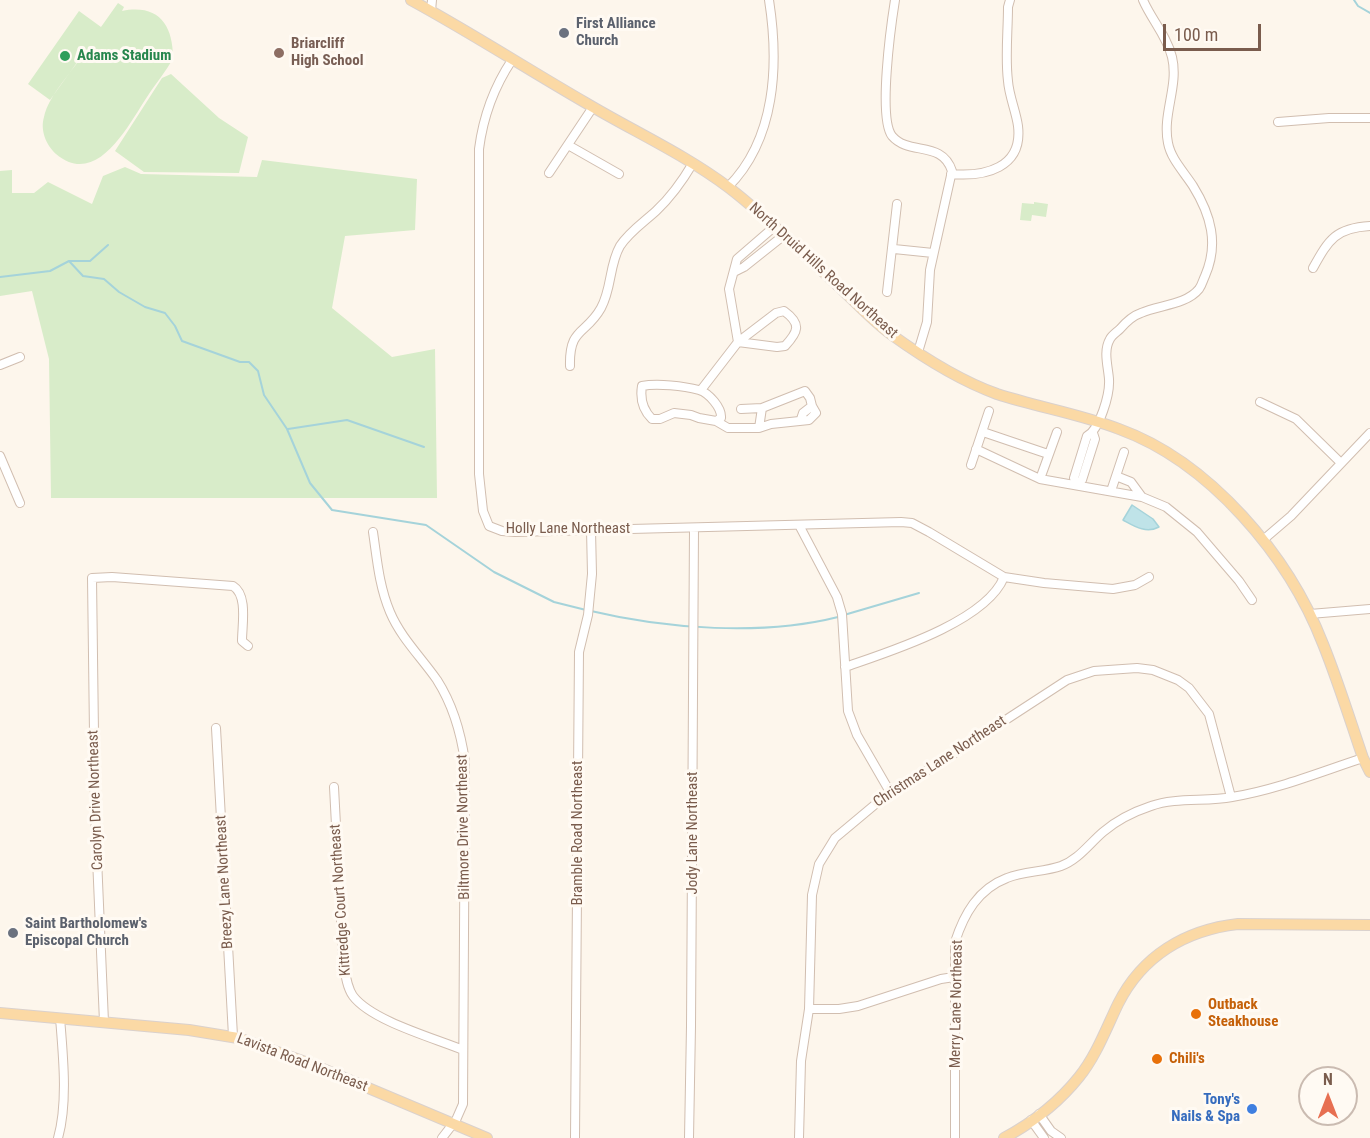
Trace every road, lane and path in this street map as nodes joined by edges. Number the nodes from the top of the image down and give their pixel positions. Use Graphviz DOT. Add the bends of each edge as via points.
graph roads {
  1 [pos="411,0"];
  2 [pos="769,0"];
  3 [pos="895,0"];
  4 [pos="1010,0"];
  5 [pos="1143,0"];
  6 [pos="431,5"];
  7 [pos="512,60"];
  8 [pos="593,107"];
  9 [pos="1370,118"];
  10 [pos="1278,122"];
  11 [pos="568,145"];
  12 [pos="693,163"];
  13 [pos="549,173"];
  14 [pos="619,174"];
  15 [pos="951,174"];
  16 [pos="728,187"];
  17 [pos="897,204"];
  18 [pos="1370,226"];
  19 [pos="774,227"];
  20 [pos="783,236"];
  21 [pos="894,249"];
  22 [pos="933,254"];
  23 [pos="1313,268"];
  24 [pos="734,272"];
  25 [pos="887,292"];
  26 [pos="738,342"];
  27 [pos="918,352"];
  28 [pos="20,357"];
  29 [pos="0,365"];
  30 [pos="570,366"];
  31 [pos="701,390"];
  32 [pos="1260,402"];
  33 [pos="762,408"];
  34 [pos="741,409"];
  35 [pos="989,411"];
  36 [pos="716,421"];
  37 [pos="1100,423"];
  38 [pos="759,428"];
  39 [pos="983,432"];
  40 [pos="1057,432"];
  41 [pos="1370,433"];
  42 [pos="976,449"];
  43 [pos="1124,452"];
  44 [pos="1048,454"];
  45 [pos="0,456"];
  46 [pos="1341,463"];
  47 [pos="971,465"];
  48 [pos="1116,476"];
  49 [pos="1040,479"];
  50 [pos="1077,484"];
  51 [pos="1111,491"];
  52 [pos="1142,497"];
  53 [pos="20,503"];
  54 [pos="799,525"];
  55 [pos="694,528"];
  56 [pos="591,530"];
  57 [pos="373,531"];
  58 [pos="1263,540"];
  59 [pos="1004,577"];
  60 [pos="1149,577"];
  61 [pos="1252,600"];
  62 [pos="1370,609"];
  63 [pos="1310,614"];
  64 [pos="248,646"];
  65 [pos="845,667"];
  66 [pos="216,728"];
  67 [pos="1363,758"];
  68 [pos="1370,772"];
  69 [pos="334,787"];
  70 [pos="890,792"];
  71 [pos="1231,798"];
  72 [pos="1370,925"];
  73 [pos="954,977"];
  74 [pos="809,1009"];
  75 [pos="0,1013"];
  76 [pos="60,1018"];
  77 [pos="105,1022"];
  78 [pos="233,1036"];
  79 [pos="463,1050"];
  80 [pos="1035,1117"];
  81 [pos="453,1124"];
  82 [pos="57,1138"];
  83 [pos="442,1138"];
  84 [pos="487,1138"];
  85 [pos="575,1138"];
  86 [pos="689,1138"];
  87 [pos="799,1138"];
  88 [pos="955,1138"];
  89 [pos="1004,1138"];
  90 [pos="1044,1138"];
  91 [pos="1061,1138"];
  1 -- 6 [label="main road, North Druid Hills Road Northeast"];
  2 -- 16 [label="street" via="774,68 767,118 741,174"];
  3 -- 15 [label="street" via="889,47 888,129 903,144 940,154 948,161"];
  4 -- 15 [label="street" via="1006,70 1019,130 1016,146 1011,159 999,169 966,176"];
  5 -- 37 [label="street" via="1173,59 1173,92 1166,127 1168,145 1204,205 1214,248 1194,293 1176,303 1140,313 1110,338 1106,354 1109,381"];
  6 -- 7 [label="main road, North Druid Hills Road Northeast"];
  7 -- 8 [label="main road, North Druid Hills Road Northeast"];
  7 -- 56 [label="street, Holly Lane Northeast" via="482,124 479,149 479,474 483,511 489,526 502,531"];
  8 -- 11 [label="street"];
  8 -- 12 [label="main road, North Druid Hills Road Northeast"];
  9 -- 10 [label="street"];
  11 -- 13 [label="street"];
  11 -- 14 [label="street"];
  12 -- 16 [label="main road, North Druid Hills Road Northeast"];
  12 -- 30 [label="street" via="658,209 621,244 600,311 572,340"];
  15 -- 22 [label="street"];
  16 -- 19 [label="main road, North Druid Hills Road Northeast"];
  17 -- 21 [label="street"];
  18 -- 23 [label="street" via="1354,227 1331,239"];
  19 -- 20 [label="main road, North Druid Hills Road Northeast"];
  19 -- 24 [label="street" via="737,259"];
  20 -- 24 [label="street"];
  20 -- 27 [label="main road, North Druid Hills Road Northeast" via="890,334"];
  21 -- 22 [label="street"];
  21 -- 25 [label="street"];
  22 -- 27 [label="street" via="927,322"];
  24 -- 26 [label="street" via="729,289"];
  26 -- 26 [label="street" via="785,346 795,336 795,321 784,311 776,313"];
  26 -- 31 [label="street"];
  27 -- 37 [label="main road, North Druid Hills Road Northeast" via="981,388"];
  28 -- 29 [label="street"];
  31 -- 36 [label="street" via="720,408 722,418"];
  31 -- 36 [label="street" via="651,384 642,386 640,398 652,418 674,414"];
  32 -- 46 [label="street" via="1296,419"];
  33 -- 34 [label="street"];
  33 -- 38 [label="street"];
  33 -- 38 [label="street" via="805,391 816,413 809,420"];
  35 -- 39 [label="street"];
  36 -- 38 [label="street" via="728,428"];
  37 -- 50 [label="street" via="1087,436 1084,458 1074,478"];
  37 -- 58 [label="main road, North Druid Hills Road Northeast" via="1145,440 1184,463"];
  39 -- 42 [label="street"];
  39 -- 44 [label="street"];
  40 -- 44 [label="street"];
  41 -- 46 [label="street"];
  42 -- 47 [label="street"];
  42 -- 49 [label="street"];
  43 -- 48 [label="street"];
  44 -- 49 [label="street"];
  45 -- 53 [label="street"];
  46 -- 58 [label="street"];
  48 -- 51 [label="street"];
  48 -- 52 [label="street" via="1131,482"];
  49 -- 50 [label="street"];
  50 -- 51 [label="street"];
  51 -- 52 [label="street"];
  52 -- 61 [label="street" via="1166,507 1197,532"];
  54 -- 55 [label="street, Holly Lane Northeast"];
  54 -- 59 [label="street, Holly Lane Northeast" via="912,523"];
  54 -- 65 [label="street" via="837,597 844,629"];
  55 -- 56 [label="street, Holly Lane Northeast"];
  55 -- 86 [label="street, Jody Lane Northeast"];
  56 -- 85 [label="street, Bramble Road Northeast" via="592,574 579,652"];
  57 -- 79 [label="street, Biltmore Drive Northeast" via="379,575 390,612 404,639 444,692 462,742 466,770"];
  58 -- 63 [label="main road, North Druid Hills Road Northeast"];
  59 -- 60 [label="street" via="1113,589 1136,585"];
  59 -- 65 [label="street" via="1000,588 983,603 931,636"];
  62 -- 63 [label="street"];
  63 -- 67 [label="main road, North Druid Hills Road Northeast"];
  64 -- 77 [label="street, Carolyn Drive Northeast" via="242,641 242,598 233,586 92,578 95,811"];
  65 -- 70 [label="street" via="848,711 857,735"];
  66 -- 78 [label="street, Breezy Lane Northeast"];
  67 -- 68 [label="main road, North Druid Hills Road Northeast"];
  67 -- 71 [label="street, Merry Lane Northeast"];
  69 -- 79 [label="street, Kittredge Court Northeast" via="343,959 352,994 386,1019"];
  70 -- 71 [label="street, Christmas Lane Northeast" via="1067,680 1094,671 1129,668 1160,672 1189,688 1209,714"];
  70 -- 74 [label="street, Christmas Lane Northeast" via="834,838 819,864 812,895"];
  71 -- 73 [label="street, Merry Lane Northeast" via="1153,805 1121,819 1062,866 1007,878 984,892 960,925 955,942"];
  72 -- 80 [label="main road" via="1238,924 1199,932 1166,948 1131,982 1080,1076"];
  73 -- 74 [label="street" via="858,1006"];
  73 -- 88 [label="street, Merry Lane Northeast"];
  74 -- 87 [label="street, Christmas Lane Northeast" via="801,1061"];
  75 -- 76 [label="main road, Lavista Road Northeast"];
  76 -- 77 [label="main road, Lavista Road Northeast"];
  76 -- 82 [label="street" via="64,1058 62,1119"];
  77 -- 78 [label="main road, Lavista Road Northeast"];
  78 -- 81 [label="main road, Lavista Road Northeast"];
  79 -- 81 [label="street, Biltmore Drive Northeast" via="463,1104"];
  80 -- 89 [label="main road"];
  80 -- 90 [label="street"];
  80 -- 91 [label="street"];
  81 -- 83 [label="street, Biltmore Drive Northeast"];
  81 -- 84 [label="main road, Lavista Road Northeast"];
}
